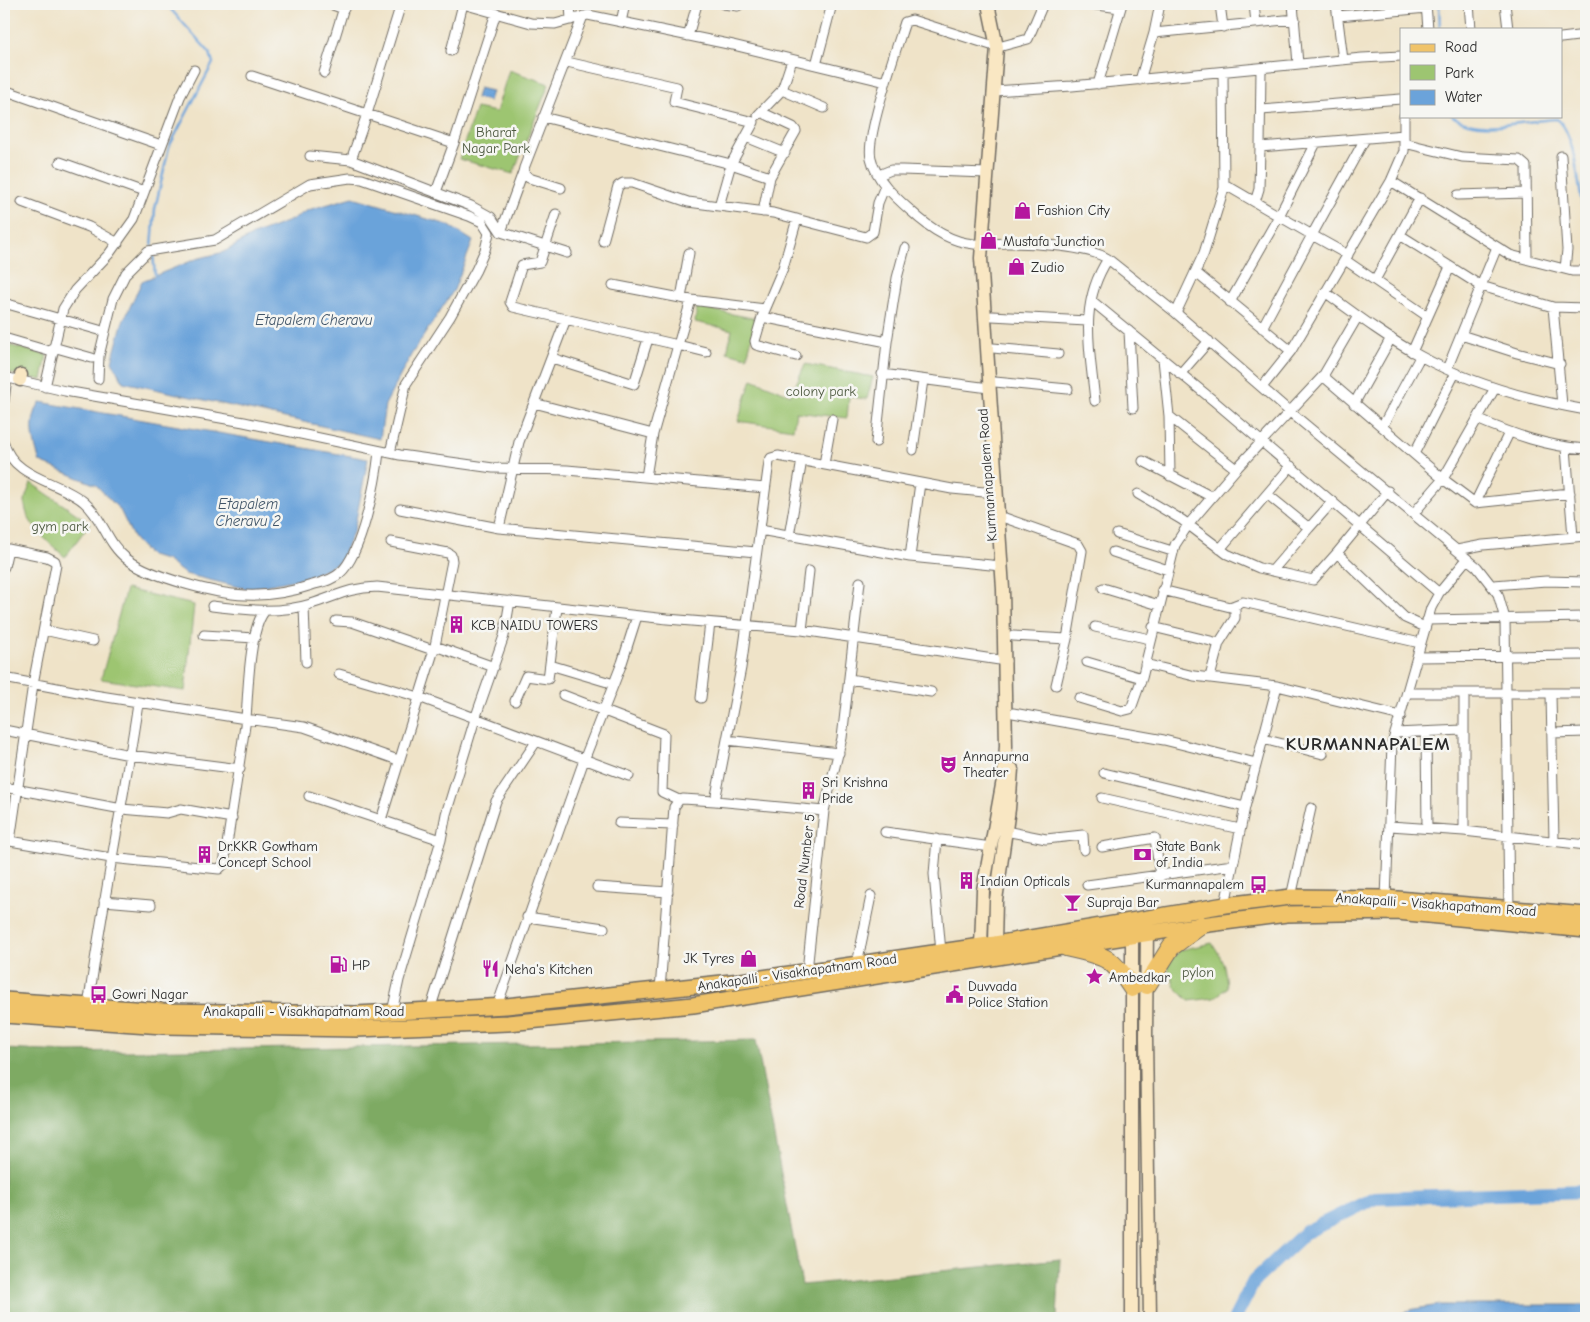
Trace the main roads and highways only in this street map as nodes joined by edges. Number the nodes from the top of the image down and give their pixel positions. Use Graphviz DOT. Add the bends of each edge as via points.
graph roads {
  1 [pos="988,4"];
  2 [pos="993,4"];
  3 [pos="999,46"];
  4 [pos="997,91"];
  5 [pos="986,244"];
  6 [pos="992,385"];
  7 [pos="1001,830"];
  8 [pos="1586,915"];
  9 [pos="1201,925"];
  10 [pos="1147,926"];
  11 [pos="1132,928"];
  12 [pos="1586,930"];
  13 [pos="988,945"];
  14 [pos="1066,946"];
  15 [pos="741,981"];
  16 [pos="1140,986"];
  17 [pos="743,997"];
  18 [pos="4,1000"];
  19 [pos="4,1015"];
  20 [pos="1132,1318"];
  21 [pos="1150,1318"];
  1 -- 3 [label="main road"];
  2 -- 3 [label="main road, Kurmannapalem Road" via="1001,32"];
  3 -- 4 [label="main road, Kurmannapalem Road"];
  4 -- 5 [label="main road, Kurmannapalem Road"];
  4 -- 5 [label="main road" via="987,174"];
  5 -- 6 [label="main road"];
  5 -- 6 [label="main road, Kurmannapalem Road" via="992,316"];
  6 -- 7 [label="main road" via="1006,661"];
  6 -- 7 [label="main road, Kurmannapalem Road" via="1013,636 1011,783"];
  7 -- 13 [label="main road, Kurmannapalem Road" via="996,900"];
  7 -- 13 [label="main road" via="991,847 983,890"];
  8 -- 10 [label="main road, Anakapalli - Visakhapatnam Road" via="1386,898 1291,897 1224,905"];
  9 -- 10 [label="main road, Anakapalli - Visakhapatnam Road"];
  9 -- 12 [label="main road, Anakapalli - Visakhapatnam Road" via="1287,914 1397,912"];
  9 -- 16 [label="highway" via="1171,947"];
  10 -- 11 [label="main road, Anakapalli - Visakhapatnam Road"];
  10 -- 16 [label="main road"];
  11 -- 13 [label="main road, Anakapalli - Visakhapatnam Road"];
  11 -- 14 [label="main road, Anakapalli - Visakhapatnam Road"];
  11 -- 16 [label="main road"];
  13 -- 15 [label="main road, Anakapalli - Visakhapatnam Road"];
  14 -- 16 [label="highway" via="1109,959"];
  14 -- 17 [label="main road, Anakapalli - Visakhapatnam Road"];
  15 -- 17 [label="main road"];
  15 -- 18 [label="main road, Anakapalli - Visakhapatnam Road" via="497,1006 392,1012 308,1014 88,1007"];
  16 -- 20 [label="main road"];
  16 -- 21 [label="main road"];
  17 -- 19 [label="main road, Anakapalli - Visakhapatnam Road" via="508,1023 357,1029 163,1026"];
}
